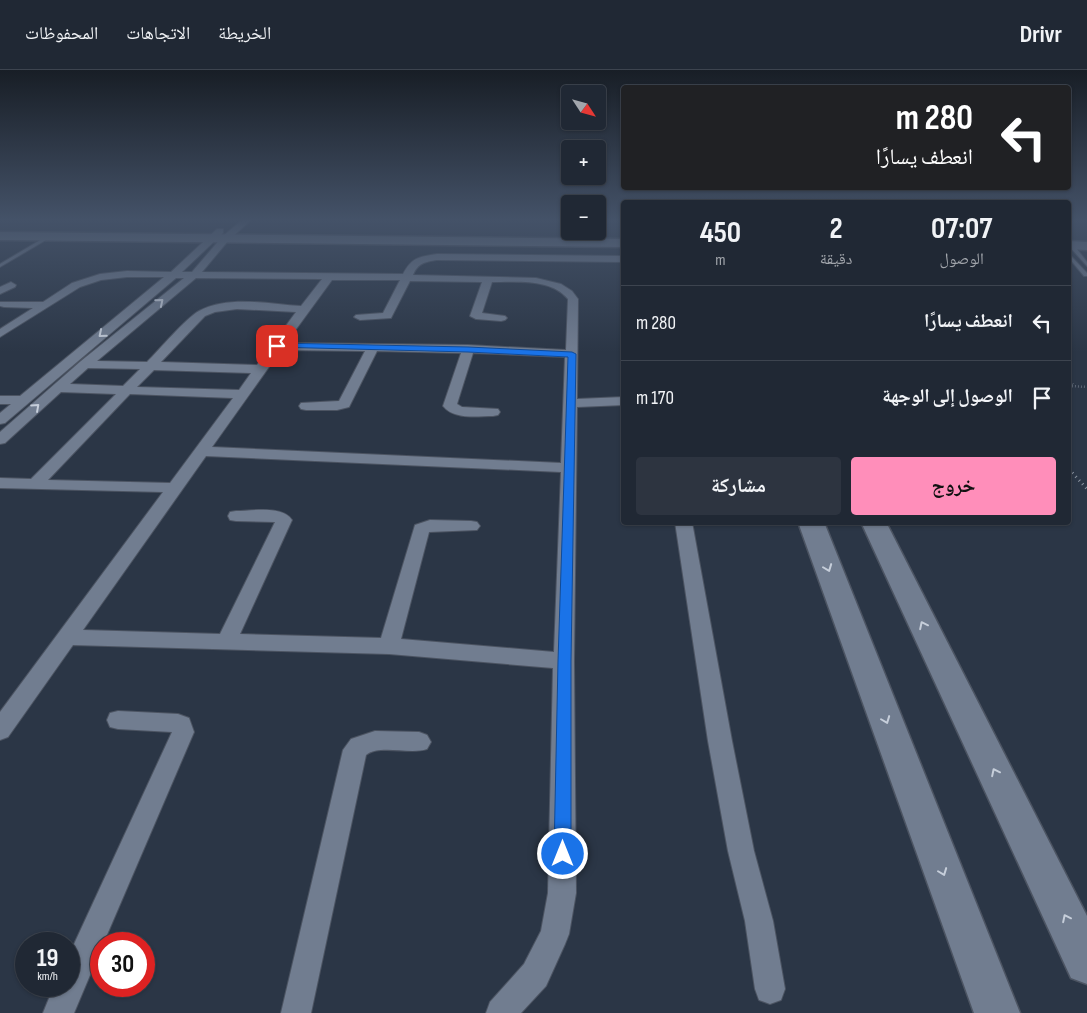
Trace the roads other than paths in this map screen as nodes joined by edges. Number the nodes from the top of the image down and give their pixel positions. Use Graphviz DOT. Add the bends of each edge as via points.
graph roads {
  1 [pos="186,264"];
  2 [pos="201,264"];
  3 [pos="413,264"];
  4 [pos="1079,264"];
  5 [pos="174,274"];
  6 [pos="194,274"];
  7 [pos="329,277"];
  8 [pos="1086,277"];
  9 [pos="405,278"];
  10 [pos="488,279"];
  11 [pos="11,285"];
  12 [pos="0,291"];
  13 [pos="1,302"];
  14 [pos="44,304"];
  15 [pos="304,309"];
  16 [pos="360,317"];
  17 [pos="500,318"];
  18 [pos="0,334"];
  19 [pos="277,346"];
  20 [pos="373,348"];
  21 [pos="468,349"];
  22 [pos="572,354"];
  23 [pos="85,364"];
  24 [pos="151,366"];
  25 [pos="260,369"];
  26 [pos="58,388"];
  27 [pos="127,390"];
  28 [pos="242,394"];
  29 [pos="0,400"];
  30 [pos="24,400"];
  31 [pos="621,401"];
  32 [pos="571,403"];
  33 [pos="306,406"];
  34 [pos="493,412"];
  35 [pos="0,420"];
  36 [pos="0,440"];
  37 [pos="201,451"];
  38 [pos="569,468"];
  39 [pos="0,483"];
  40 [pos="36,483"];
  41 [pos="174,488"];
  42 [pos="236,516"];
  43 [pos="684,525"];
  44 [pos="812,525"];
  45 [pos="874,525"];
  46 [pos="471,526"];
  47 [pos="69,637"];
  48 [pos="227,642"];
  49 [pos="389,646"];
  50 [pos="564,661"];
  51 [pos="118,720"];
  52 [pos="0,730"];
  53 [pos="420,742"];
  54 [pos="1087,962"];
  55 [pos="770,989"];
  56 [pos="58,1013"];
  57 [pos="296,1013"];
  58 [pos="502,1013"];
  59 [pos="997,1013"];
  1 -- 5 [label="street"];
  2 -- 6 [label="street"];
  3 -- 9 [label="street"];
  4 -- 8 [label="lane"];
  5 -- 6 [label="street"];
  5 -- 14 [label="street" via="100,277 76,285"];
  5 -- 30 [label="street, one-way"];
  6 -- 7 [label="street"];
  23 -- 6 [label="street, one-way"];
  7 -- 9 [label="street"];
  7 -- 15 [label="street"];
  9 -- 10 [label="street"];
  9 -- 16 [label="street" via="387,316"];
  10 -- 17 [label="street" via="476,316"];
  10 -- 22 [label="street" via="537,281 566,291 573,299"];
  11 -- 12 [label="street"];
  13 -- 14 [label="street"];
  14 -- 18 [label="street"];
  15 -- 19 [label="street"];
  15 -- 24 [label="street" via="228,306 206,311"];
  19 -- 20 [label="street"];
  19 -- 25 [label="street"];
  20 -- 21 [label="street"];
  20 -- 33 [label="street" via="344,404"];
  21 -- 22 [label="street"];
  21 -- 34 [label="street" via="450,406 459,411"];
  22 -- 32 [label="street"];
  23 -- 24 [label="street"];
  23 -- 26 [label="street"];
  24 -- 25 [label="street"];
  24 -- 27 [label="street"];
  25 -- 28 [label="street"];
  26 -- 27 [label="street"];
  36 -- 26 [label="street, one-way"];
  27 -- 28 [label="street"];
  27 -- 40 [label="street"];
  28 -- 37 [label="street"];
  29 -- 30 [label="street"];
  30 -- 35 [label="street"];
  31 -- 32 [label="street"];
  32 -- 38 [label="street"];
  37 -- 38 [label="street"];
  37 -- 41 [label="street"];
  38 -- 50 [label="street"];
  39 -- 40 [label="street"];
  40 -- 41 [label="street"];
  41 -- 47 [label="street"];
  42 -- 48 [label="street" via="277,516 284,520"];
  43 -- 55 [label="street" via="720,742 741,851 759,920"];
  44 -- 59 [label="street, one-way"];
  54 -- 45 [label="street, one-way"];
  46 -- 49 [label="street" via="430,525 421,529"];
  47 -- 48 [label="street"];
  47 -- 52 [label="street"];
  48 -- 49 [label="street"];
  49 -- 50 [label="street"];
  50 -- 58 [label="street" via="562,893 555,934 535,975"];
  51 -- 56 [label="street" via="178,723 183,732"];
  53 -- 57 [label="street" via="368,742 354,750"];
}
